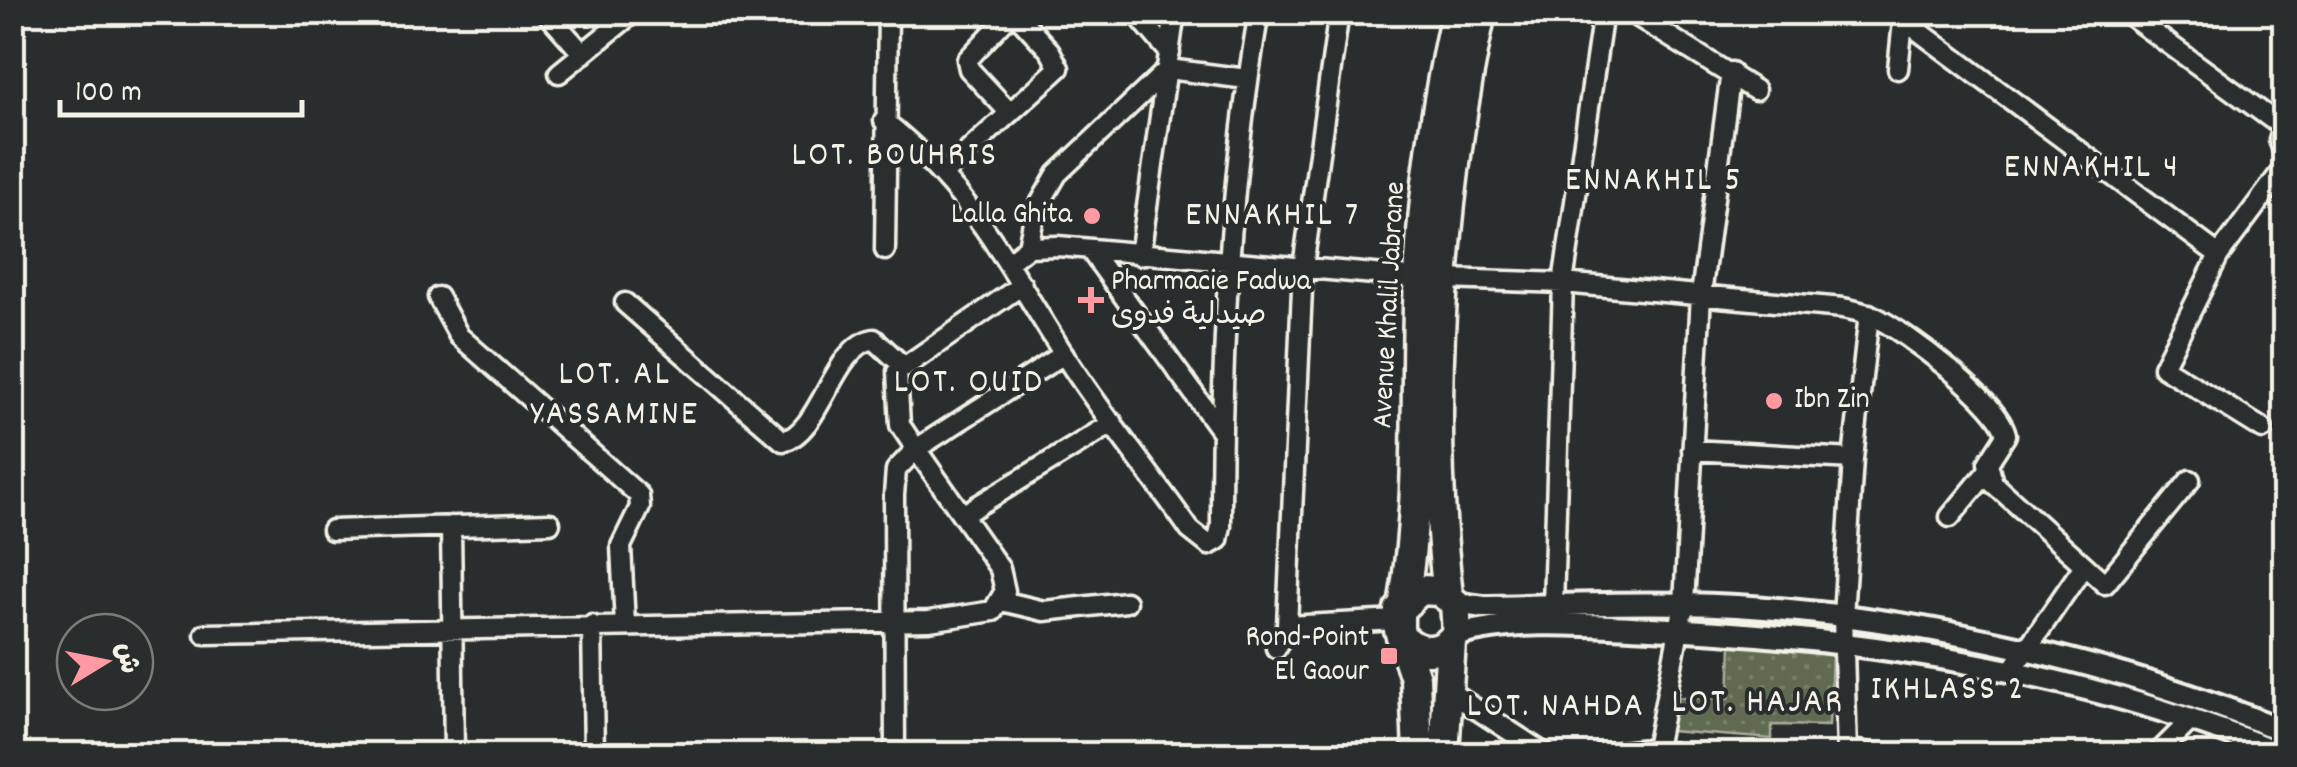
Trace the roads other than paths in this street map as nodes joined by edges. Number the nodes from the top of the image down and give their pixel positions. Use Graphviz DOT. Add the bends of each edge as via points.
graph roads {
  1 [pos="546,12"];
  2 [pos="634,12"];
  3 [pos="888,12"];
  4 [pos="1013,12"];
  5 [pos="1134,12"];
  6 [pos="1175,12"];
  7 [pos="1259,12"];
  8 [pos="1339,12"];
  9 [pos="1456,12"];
  10 [pos="1481,12"];
  11 [pos="1603,12"];
  12 [pos="1630,12"];
  13 [pos="2125,12"];
  14 [pos="1900,14"];
  15 [pos="583,54"];
  16 [pos="1169,61"];
  17 [pos="1898,69"];
  18 [pos="1731,72"];
  19 [pos="560,73"];
  20 [pos="1247,79"];
  21 [pos="1755,90"];
  22 [pos="1010,113"];
  23 [pos="884,121"];
  24 [pos="2283,124"];
  25 [pos="2284,152"];
  26 [pos="2284,168"];
  27 [pos="944,173"];
  28 [pos="1028,247"];
  29 [pos="885,250"];
  30 [pos="1090,250"];
  31 [pos="1140,255"];
  32 [pos="2220,255"];
  33 [pos="1009,262"];
  34 [pos="1230,264"];
  35 [pos="1304,267"];
  36 [pos="1432,278"];
  37 [pos="1563,283"];
  38 [pos="1022,285"];
  39 [pos="1700,295"];
  40 [pos="438,297"];
  41 [pos="625,303"];
  42 [pos="1869,314"];
  43 [pos="1064,354"];
  44 [pos="902,365"];
  45 [pos="1113,423"];
  46 [pos="2263,430"];
  47 [pos="1221,431"];
  48 [pos="916,449"];
  49 [pos="1692,450"];
  50 [pos="1853,459"];
  51 [pos="1988,471"];
  52 [pos="2190,480"];
  53 [pos="964,514"];
  54 [pos="1950,517"];
  55 [pos="550,523"];
  56 [pos="451,526"];
  57 [pos="332,530"];
  58 [pos="2083,568"];
  59 [pos="1451,599"];
  60 [pos="1002,601"];
  61 [pos="1126,602"];
  62 [pos="1684,604"];
  63 [pos="1553,606"];
  64 [pos="1843,616"];
  65 [pos="1402,620"];
  66 [pos="896,621"];
  67 [pos="592,625"];
  68 [pos="626,625"];
  69 [pos="452,626"];
  70 [pos="1287,626"];
  71 [pos="1678,630"];
  72 [pos="205,634"];
  73 [pos="1453,638"];
  74 [pos="1842,642"];
  75 [pos="1276,648"];
  76 [pos="2022,652"];
  77 [pos="2011,672"];
  78 [pos="1447,690"];
  79 [pos="2190,720"];
  80 [pos="2284,731"];
  81 [pos="1655,751"];
  82 [pos="1847,752"];
  83 [pos="454,754"];
  84 [pos="594,754"];
  85 [pos="895,754"];
  86 [pos="1418,754"];
  87 [pos="1444,754"];
  88 [pos="1545,754"];
  89 [pos="1603,754"];
  90 [pos="1677,754"];
  91 [pos="1876,754"];
  92 [pos="2156,754"];
  93 [pos="2281,754"];
  1 -- 15 [label="street"];
  2 -- 15 [label="street"];
  3 -- 23 [label="street"];
  4 -- 22 [label="street" via="967,60"];
  4 -- 22 [label="street" via="1060,63"];
  5 -- 16 [label="street"];
  6 -- 16 [label="street"];
  7 -- 20 [label="street"];
  8 -- 35 [label="street"];
  9 -- 36 [label="main road, Avenue Khalil Jabrane" via="1437,109"];
  10 -- 36 [label="main road, Avenue Khalil Jabrane"];
  11 -- 37 [label="street"];
  12 -- 18 [label="street"];
  13 -- 24 [label="street"];
  14 -- 17 [label="street"];
  14 -- 32 [label="street"];
  15 -- 19 [label="street"];
  16 -- 20 [label="street"];
  16 -- 28 [label="street" via="1057,174 1035,212"];
  16 -- 31 [label="street"];
  18 -- 21 [label="street"];
  18 -- 39 [label="street"];
  20 -- 34 [label="street"];
  22 -- 27 [label="street"];
  23 -- 27 [label="street"];
  23 -- 29 [label="street"];
  24 -- 25 [label="street" via="2278,140"];
  26 -- 32 [label="street"];
  27 -- 33 [label="street"];
  28 -- 30 [label="street"];
  28 -- 33 [label="street"];
  30 -- 31 [label="street"];
  30 -- 47 [label="street"];
  31 -- 34 [label="street"];
  32 -- 46 [label="street" via="2163,366"];
  33 -- 38 [label="street"];
  34 -- 35 [label="street"];
  34 -- 47 [label="street"];
  35 -- 36 [label="street"];
  35 -- 70 [label="street"];
  36 -- 37 [label="street"];
  36 -- 59 [label="main road, Avenue Khalil Jabrane" via="1440,528"];
  36 -- 65 [label="main road, Avenue Khalil Jabrane" via="1416,526"];
  37 -- 39 [label="street"];
  37 -- 63 [label="street"];
  38 -- 43 [label="street"];
  38 -- 44 [label="street"];
  39 -- 42 [label="street"];
  39 -- 49 [label="street"];
  40 -- 68 [label="street" via="459,336 639,494 622,546"];
  41 -- 44 [label="street" via="783,441 800,431 857,345 874,340"];
  42 -- 50 [label="street"];
  42 -- 51 [label="street" via="1920,348 2004,424 2006,435"];
  43 -- 45 [label="street"];
  43 -- 48 [label="street"];
  44 -- 48 [label="street" via="896,380 900,425"];
  45 -- 47 [label="street" via="1208,545 1218,540 1221,526"];
  45 -- 53 [label="street"];
  48 -- 53 [label="street"];
  48 -- 66 [label="street" via="896,470"];
  49 -- 50 [label="street"];
  49 -- 62 [label="street"];
  50 -- 64 [label="street"];
  51 -- 54 [label="street"];
  51 -- 58 [label="street" via="2005,497"];
  52 -- 58 [label="street" via="2105,584"];
  53 -- 60 [label="street" via="1004,580"];
  55 -- 56 [label="street"];
  56 -- 57 [label="street"];
  56 -- 69 [label="street"];
  58 -- 76 [label="street"];
  59 -- 63 [label="street"];
  59 -- 65 [label="main road" via="1430,588"];
  59 -- 73 [label="main road" via="1460,622"];
  60 -- 61 [label="street" via="1044,611"];
  60 -- 66 [label="street" via="968,618"];
  62 -- 63 [label="street"];
  62 -- 64 [label="street"];
  62 -- 71 [label="street"];
  64 -- 74 [label="street"];
  64 -- 76 [label="street"];
  65 -- 70 [label="street"];
  65 -- 73 [label="main road" via="1412,646 1432,651"];
  65 -- 86 [label="main road, Avenue Khalil Jabrane" via="1415,678"];
  66 -- 68 [label="street"];
  66 -- 85 [label="street"];
  67 -- 68 [label="street"];
  67 -- 69 [label="street"];
  67 -- 84 [label="street"];
  69 -- 72 [label="street"];
  69 -- 83 [label="street"];
  70 -- 75 [label="street"];
  71 -- 73 [label="street" via="1484,627"];
  71 -- 74 [label="street"];
  71 -- 81 [label="street"];
  73 -- 78 [label="main road"];
  74 -- 77 [label="street"];
  74 -- 82 [label="street"];
  76 -- 77 [label="street"];
  76 -- 80 [label="street" via="2124,677"];
  77 -- 79 [label="street"];
  78 -- 87 [label="main road"];
  78 -- 88 [label="street"];
  79 -- 92 [label="street"];
  79 -- 93 [label="street"];
  81 -- 89 [label="street"];
  81 -- 90 [label="street"];
  82 -- 91 [label="street"];
}
